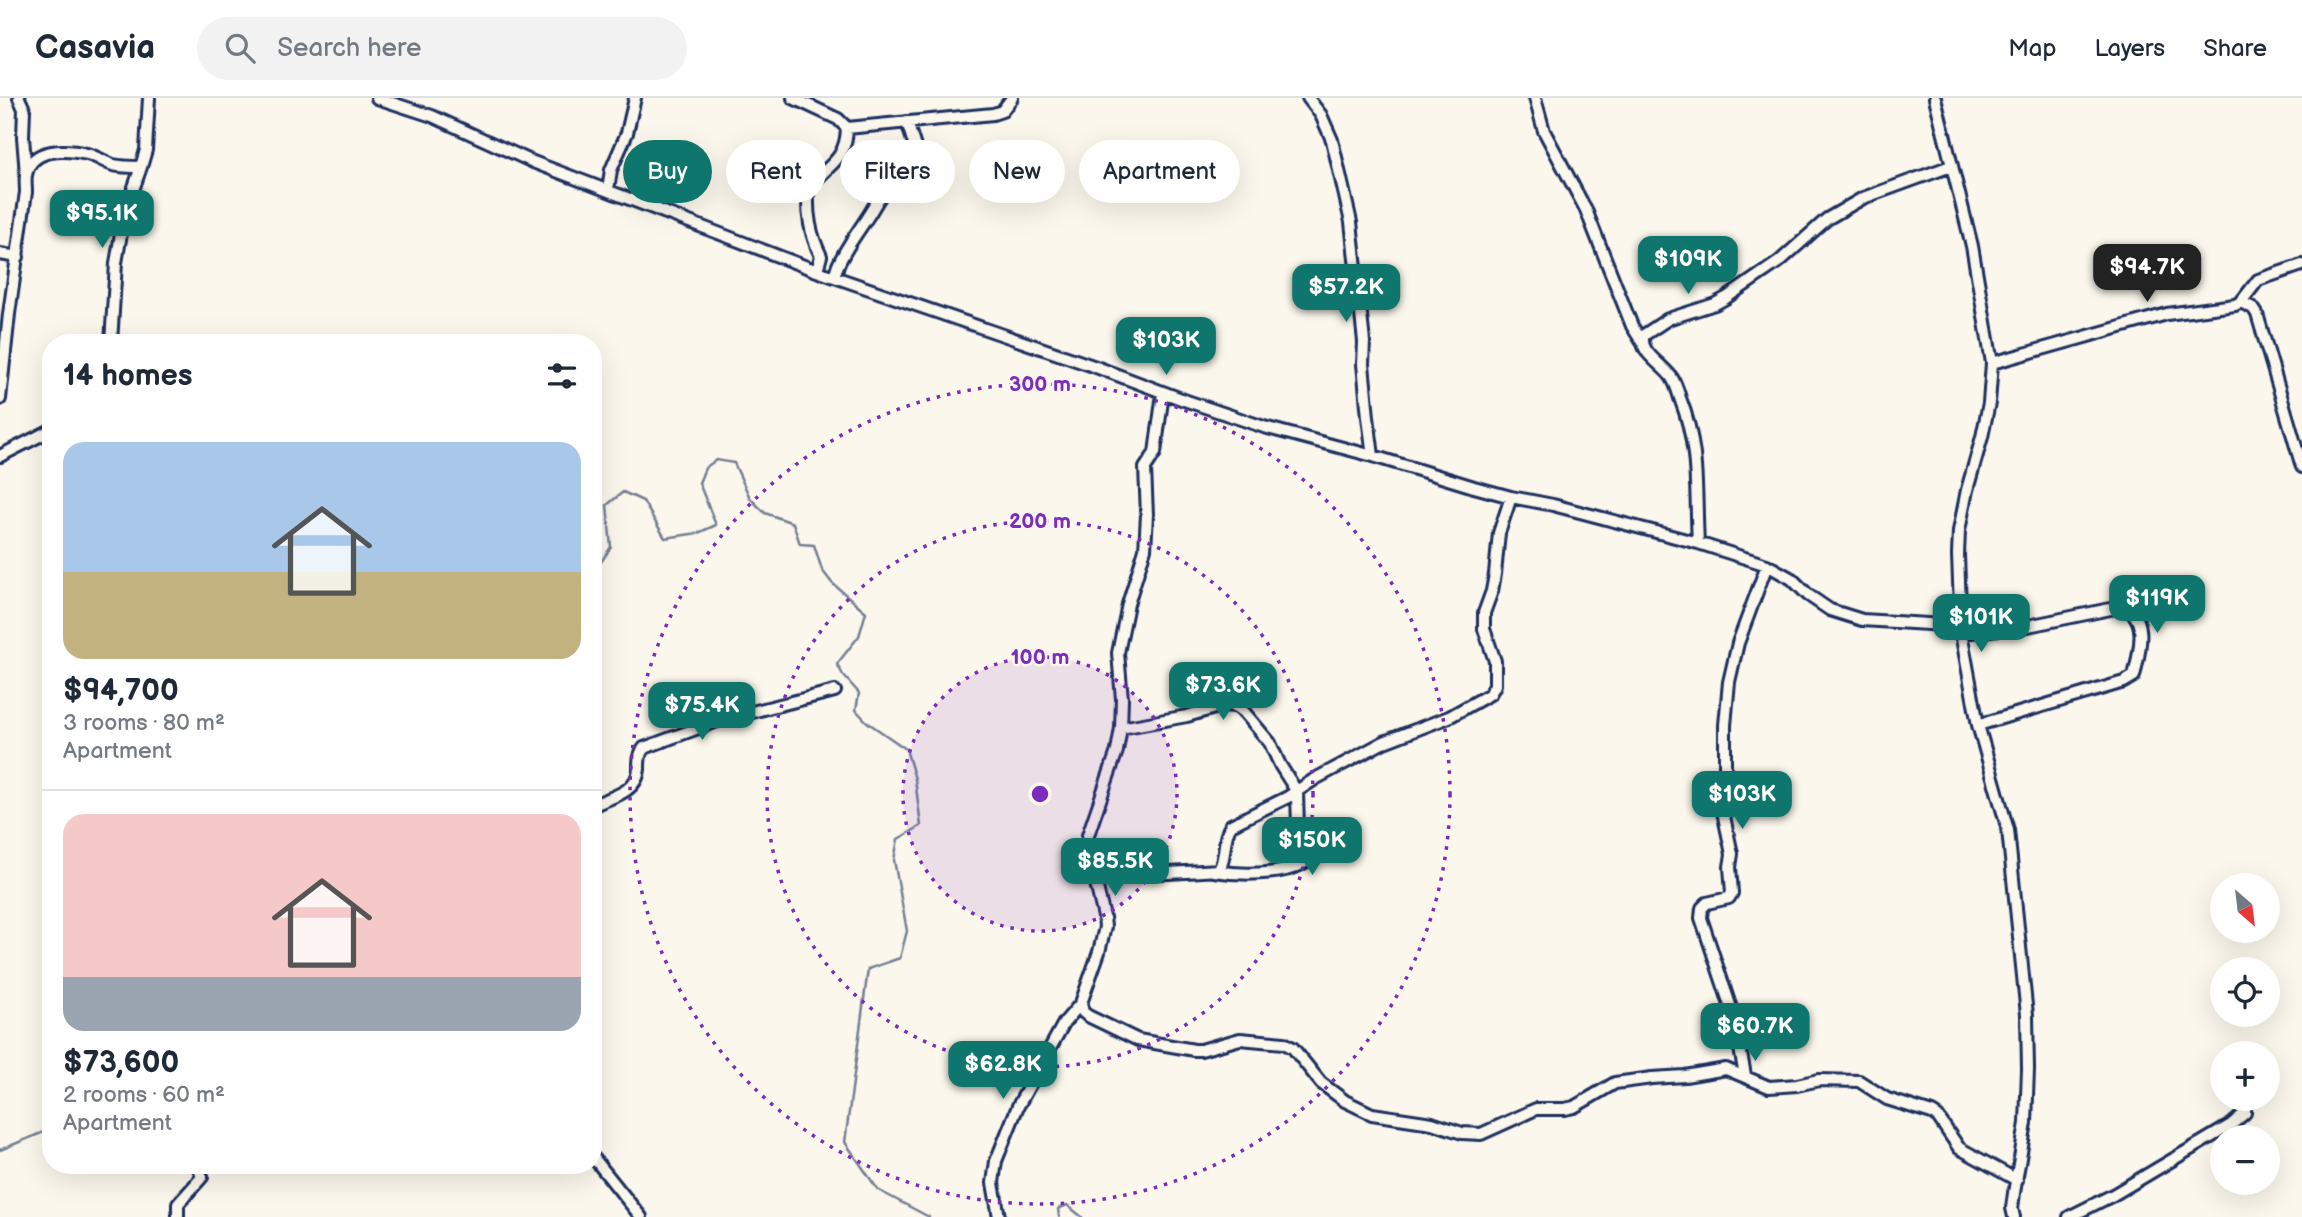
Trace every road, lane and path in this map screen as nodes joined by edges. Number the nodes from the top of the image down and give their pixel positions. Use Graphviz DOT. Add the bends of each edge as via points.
graph roads {
  1 [pos="19,98"];
  2 [pos="149,98"];
  3 [pos="377,98"];
  4 [pos="635,98"];
  5 [pos="793,98"];
  6 [pos="1012,98"];
  7 [pos="1308,98"];
  8 [pos="1535,98"];
  9 [pos="1935,98"];
  10 [pos="907,122"];
  11 [pos="847,128"];
  12 [pos="1951,166"];
  13 [pos="141,167"];
  14 [pos="26,175"];
  15 [pos="608,190"];
  16 [pos="0,254"];
  17 [pos="18,257"];
  18 [pos="2302,265"];
  19 [pos="817,271"];
  20 [pos="834,276"];
  21 [pos="2241,302"];
  22 [pos="112,334"];
  23 [pos="1642,342"];
  24 [pos="1992,363"];
  25 [pos="1,366"];
  26 [pos="1163,393"];
  27 [pos="0,400"];
  28 [pos="42,435"];
  29 [pos="0,456"];
  30 [pos="1373,456"];
  31 [pos="2302,467"];
  32 [pos="1511,497"];
  33 [pos="1698,543"];
  34 [pos="1766,565"];
  35 [pos="1961,629"];
  36 [pos="835,691"];
  37 [pos="1978,725"];
  38 [pos="1121,728"];
  39 [pos="1297,792"];
  40 [pos="602,801"];
  41 [pos="1214,871"];
  42 [pos="1093,873"];
  43 [pos="1081,1003"];
  44 [pos="1745,1075"];
  45 [pos="2245,1111"];
  46 [pos="602,1168"];
  47 [pos="201,1174"];
  48 [pos="2017,1180"];
  49 [pos="178,1217"];
  50 [pos="641,1217"];
  51 [pos="999,1217"];
  52 [pos="2014,1217"];
  53 [pos="2069,1217"];
  1 -- 14 [label="street" via="24,109"];
  2 -- 13 [label="street"];
  3 -- 15 [label="street" via="432,116"];
  4 -- 15 [label="street"];
  5 -- 11 [label="street"];
  6 -- 10 [label="street" via="1002,111 993,114"];
  7 -- 30 [label="street" via="1332,140 1350,222"];
  8 -- 23 [label="street" via="1544,131 1586,210"];
  9 -- 12 [label="street"];
  10 -- 11 [label="street"];
  10 -- 20 [label="street" via="920,163 917,170 881,195"];
  11 -- 19 [label="street" via="840,156 808,191 811,234 821,256"];
  12 -- 23 [label="street" via="1863,198 1827,219 1780,261 1732,293 1715,304 1668,319 1644,335"];
  12 -- 24 [label="street" via="1972,246"];
  13 -- 14 [label="street" via="112,165 90,154 51,151 36,157"];
  13 -- 22 [label="street" via="124,216"];
  14 -- 17 [label="street"];
  15 -- 19 [label="street"];
  16 -- 17 [label="street"];
  17 -- 25 [label="street"];
  18 -- 21 [label="street" via="2258,280"];
  19 -- 20 [label="street"];
  20 -- 26 [label="street"];
  21 -- 24 [label="street" via="2167,314"];
  21 -- 31 [label="street" via="2257,314"];
  23 -- 33 [label="street" via="1673,379 1694,440"];
  24 -- 35 [label="street" via="1985,426 1959,531"];
  25 -- 27 [label="street"];
  26 -- 30 [label="street" via="1264,427"];
  26 -- 38 [label="street" via="1155,453 1145,468 1145,549 1118,653"];
  28 -- 29 [label="street"];
  30 -- 32 [label="street"];
  32 -- 33 [label="street"];
  32 -- 39 [label="street" via="1499,533 1494,582 1484,613 1494,662 1495,685 1490,694 1448,717 1384,742"];
  33 -- 34 [label="street"];
  34 -- 35 [label="street" via="1847,617"];
  34 -- 44 [label="street" via="1729,682 1722,807 1732,854 1732,893 1729,898 1707,903 1700,918 1734,1017"];
  35 -- 37 [label="street"];
  35 -- 37 [label="street" via="2028,626 2120,607 2132,612 2140,627 2142,641 2134,676"];
  36 -- 40 [label="street" via="720,720 644,748 636,783"];
  37 -- 48 [label="street" via="2008,830 2027,1015 2026,1124"];
  38 -- 39 [label="street" via="1217,707 1237,707 1270,743"];
  38 -- 42 [label="street" via="1088,835"];
  39 -- 41 [label="street" via="1231,825 1221,867"];
  39 -- 41 [label="street" via="1298,828 1314,855 1280,871 1238,875"];
  41 -- 42 [label="street"];
  42 -- 43 [label="street" via="1105,927"];
  43 -- 44 [label="street" via="1088,1016 1138,1040 1194,1050 1240,1039 1284,1043 1345,1101 1372,1114 1432,1123 1462,1133 1481,1134 1536,1109 1574,1107 1615,1083 1726,1069"];
  43 -- 51 [label="street" via="1064,1023 1018,1106 996,1161 993,1184"];
  44 -- 48 [label="street" via="1769,1087 1859,1080 1887,1098 1932,1113 1959,1148"];
  45 -- 53 [label="street" via="2241,1118"];
  46 -- 50 [label="street"];
  47 -- 49 [label="street" via="178,1204"];
  48 -- 52 [label="street"];
}
